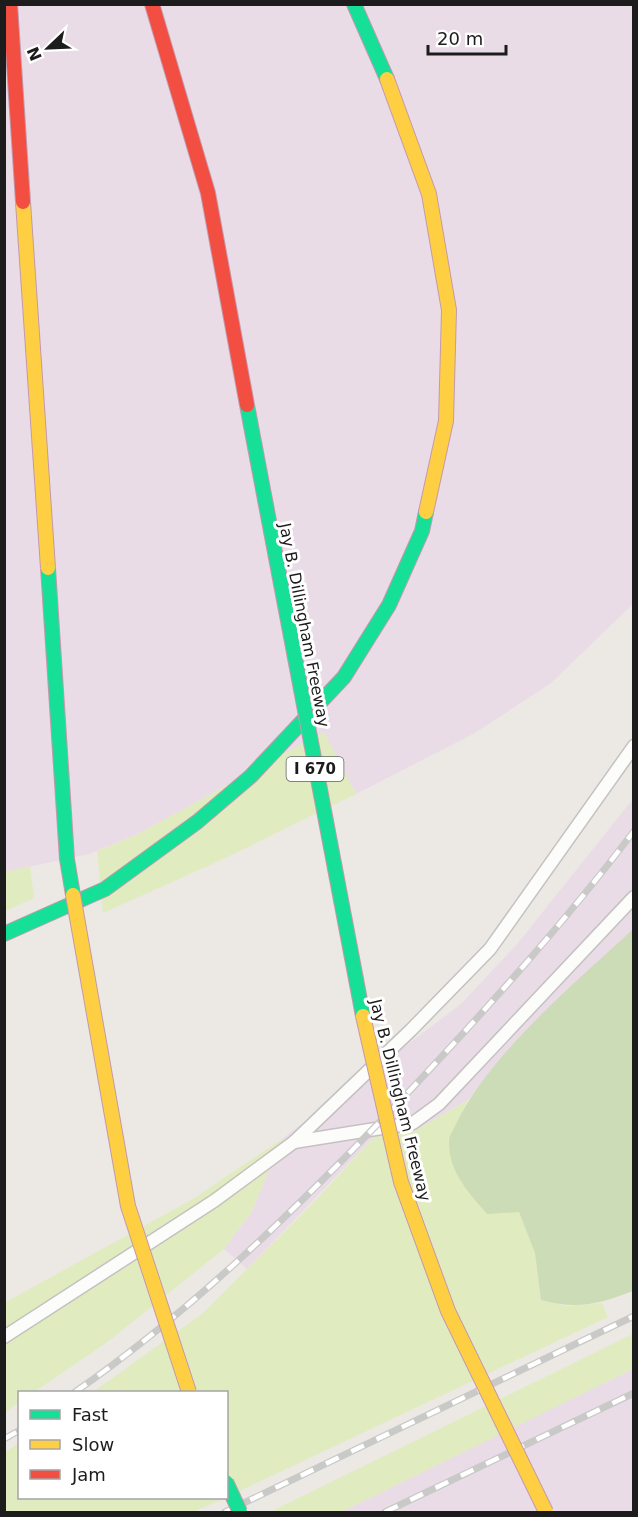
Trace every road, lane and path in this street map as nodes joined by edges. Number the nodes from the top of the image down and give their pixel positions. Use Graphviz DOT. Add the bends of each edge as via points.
graph roads {
  1 [pos="10,4"];
  2 [pos="152,4"];
  3 [pos="354,4"];
  4 [pos="633,746"];
  5 [pos="633,897"];
  6 [pos="4,934"];
  7 [pos="294,1142"];
  8 [pos="4,1337"];
  9 [pos="189,1391"];
  10 [pos="228,1486"];
  11 [pos="240,1512"];
  12 [pos="546,1512"];
  1 -- 9 [label="highway, bridge" via="67,859 128,1206"];
  2 -- 12 [label="highway, Jay B. Dillingham Freeway / I 670, bridge" via="208,193 352,967 401,1182 448,1311"];
  3 -- 6 [label="highway, bridge" via="380,57 429,194 449,310 446,421 422,531 389,605 344,677 251,776 197,822 105,889"];
  4 -- 7 [label="lane" via="490,949"];
  5 -- 7 [label="lane" via="439,1104 413,1123"];
  7 -- 8 [label="lane" via="214,1201"];
  10 -- 11 [label="highway, bridge"];
}
